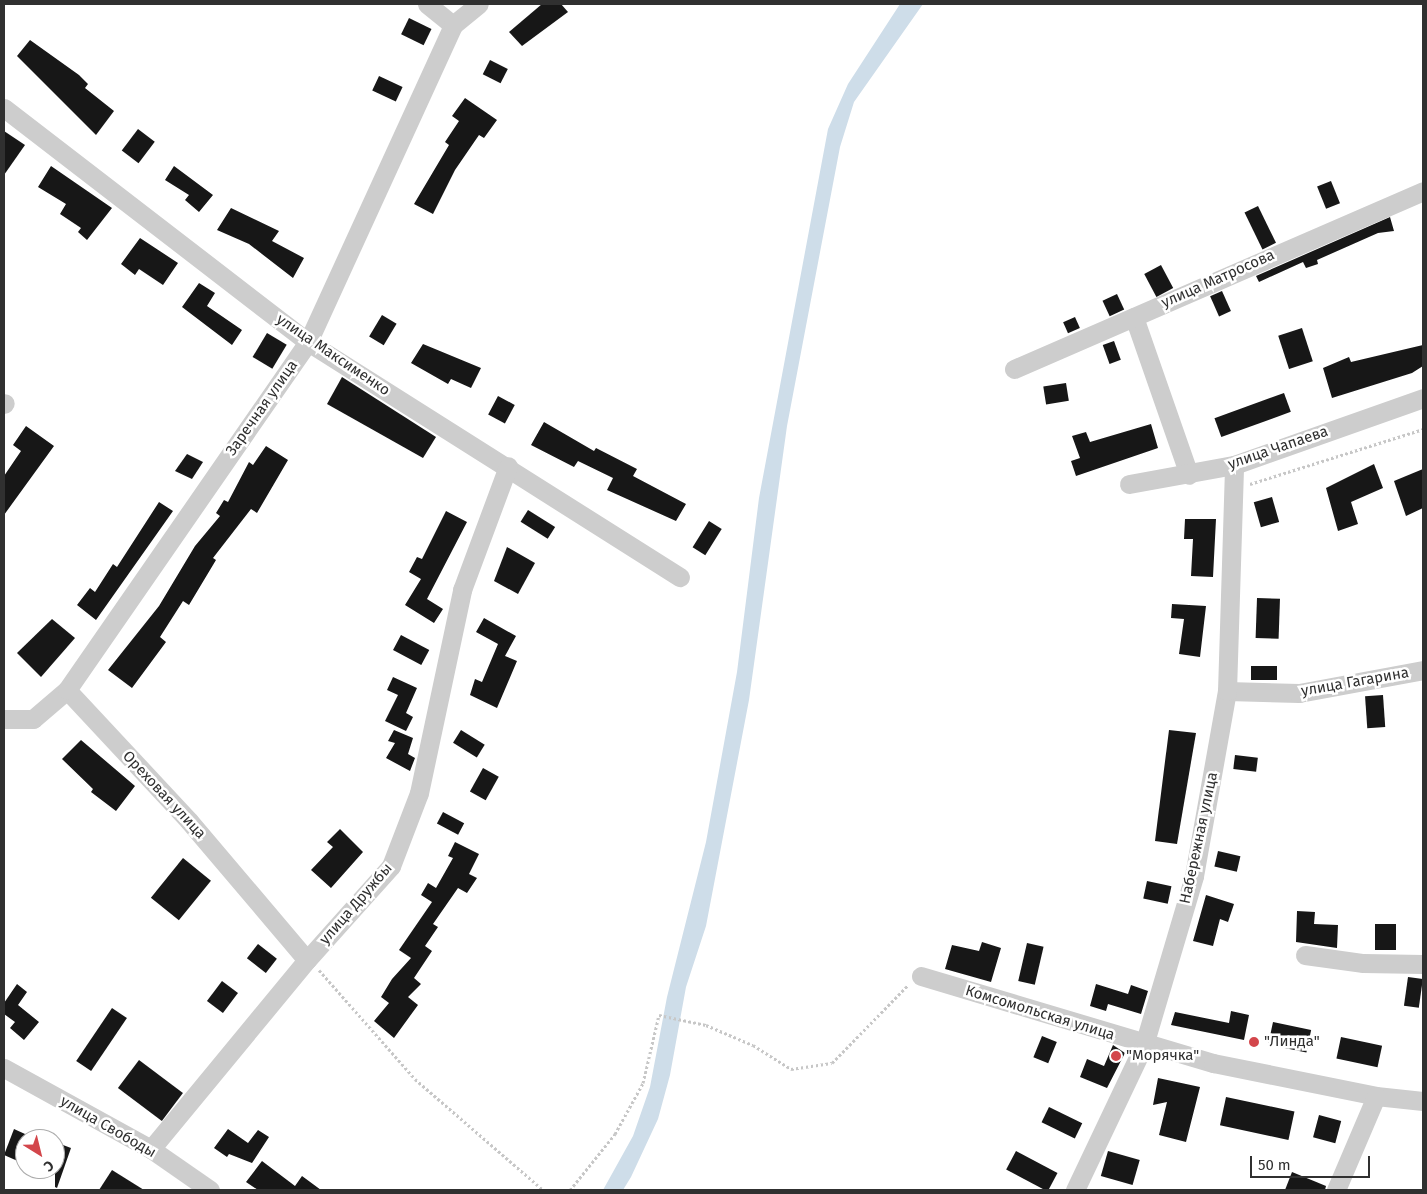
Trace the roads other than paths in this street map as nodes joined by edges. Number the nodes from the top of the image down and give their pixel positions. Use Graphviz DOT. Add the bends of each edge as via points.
graph roads {
  1 [pos="427,4"];
  2 [pos="479,4"];
  3 [pos="454,25"];
  4 [pos="4,108"];
  5 [pos="1423,191"];
  6 [pos="1134,317"];
  7 [pos="308,342"];
  8 [pos="1014,368"];
  9 [pos="1423,398"];
  10 [pos="1234,465"];
  11 [pos="508,466"];
  12 [pos="1189,475"];
  13 [pos="1130,484"];
  14 [pos="680,577"];
  15 [pos="1423,670"];
  16 [pos="67,690"];
  17 [pos="1227,691"];
  18 [pos="4,719"];
  19 [pos="1305,954"];
  20 [pos="307,960"];
  21 [pos="1423,964"];
  22 [pos="921,976"];
  23 [pos="1144,1045"];
  24 [pos="4,1068"];
  25 [pos="1376,1096"];
  26 [pos="1423,1101"];
  27 [pos="151,1149"];
  28 [pos="210,1190"];
  29 [pos="1075,1190"];
  30 [pos="1336,1190"];
  1 -- 3 [label="street"];
  2 -- 3 [label="street, Заречная улица"];
  3 -- 7 [label="street, Заречная улица"];
  4 -- 7 [label="street, улица Максименко"];
  5 -- 6 [label="street, улица Матросова"];
  6 -- 8 [label="street, улица Матросова"];
  6 -- 12 [label="street"];
  7 -- 11 [label="street, улица Максименко"];
  7 -- 16 [label="street, Заречная улица"];
  9 -- 10 [label="street, улица Чапаева"];
  10 -- 12 [label="street, улица Чапаева"];
  10 -- 17 [label="street, Набережная улица"];
  11 -- 14 [label="street, улица Максименко"];
  11 -- 20 [label="street, улица Дружбы" via="462,590 419,793 392,866"];
  12 -- 13 [label="street, улица Чапаева"];
  15 -- 17 [label="street, улица Гагарина" via="1298,693"];
  16 -- 18 [label="street" via="33,719"];
  16 -- 20 [label="street, Ореховая улица" via="189,821"];
  17 -- 23 [label="street, Набережная улица" via="1194,876"];
  19 -- 21 [label="street" via="1363,963"];
  20 -- 27 [label="street, улица Дружбы"];
  22 -- 23 [label="street, Комсомольская улица"];
  23 -- 25 [label="street, Комсомольская улица"];
  23 -- 29 [label="street, Набережная улица"];
  24 -- 27 [label="street, улица Свободы"];
  25 -- 26 [label="street, Комсомольская улица"];
  25 -- 30 [label="street"];
  27 -- 28 [label="street, улица Свободы"];
}
